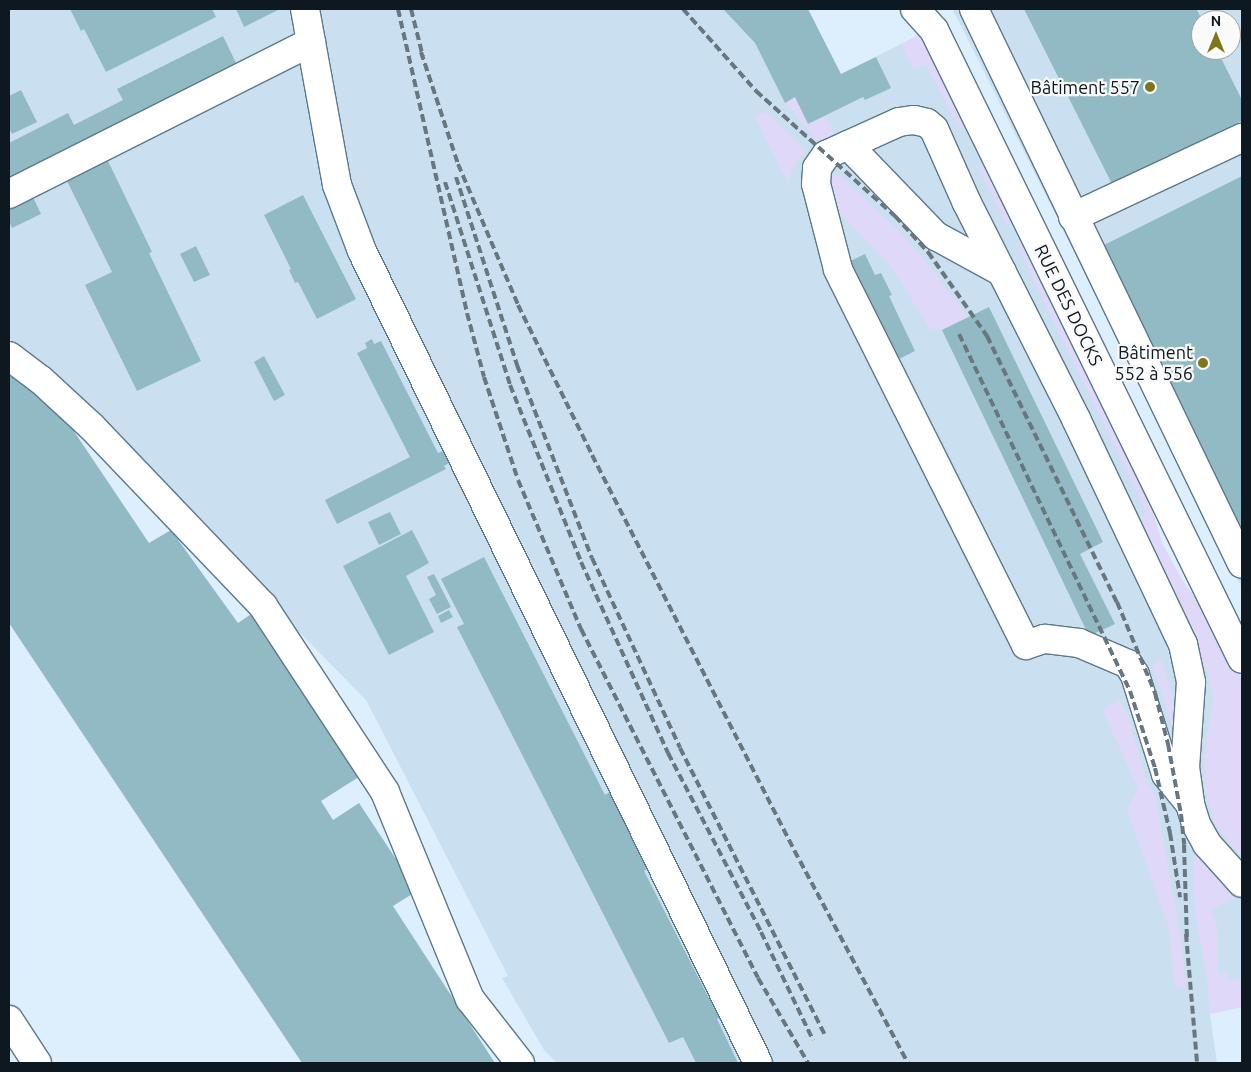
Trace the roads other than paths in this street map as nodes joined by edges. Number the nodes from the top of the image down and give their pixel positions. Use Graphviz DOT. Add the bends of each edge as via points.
graph roads {
  1 [pos="305,9"];
  2 [pos="915,9"];
  3 [pos="974,9"];
  4 [pos="311,42"];
  5 [pos="1242,138"];
  6 [pos="848,145"];
  7 [pos="9,194"];
  8 [pos="1073,217"];
  9 [pos="1002,272"];
  10 [pos="9,356"];
  11 [pos="1242,564"];
  12 [pos="1242,660"];
  13 [pos="1190,804"];
  14 [pos="1242,883"];
  15 [pos="9,1020"];
  16 [pos="37,1063"];
  17 [pos="520,1063"];
  18 [pos="758,1063"];
  1 -- 4 [label="street"];
  2 -- 12 [label="street, RUE DES DOCKS" via="934,30"];
  3 -- 8 [label="street"];
  4 -- 7 [label="street"];
  4 -- 18 [label="street" via="337,185 362,251"];
  5 -- 8 [label="street"];
  6 -- 9 [label="street" via="936,236"];
  6 -- 9 [label="street" via="899,122 914,120 934,129"];
  6 -- 13 [label="street" via="826,155 817,168 820,207 838,268 1026,645 1044,640 1079,643 1128,664 1135,675 1166,774"];
  8 -- 11 [label="street"];
  9 -- 13 [label="street" via="1183,644 1191,682 1185,767"];
  10 -- 17 [label="street" via="41,380 92,427 263,606 385,792 470,999"];
  13 -- 14 [label="street" via="1196,824 1208,844"];
  15 -- 16 [label="street"];
}
